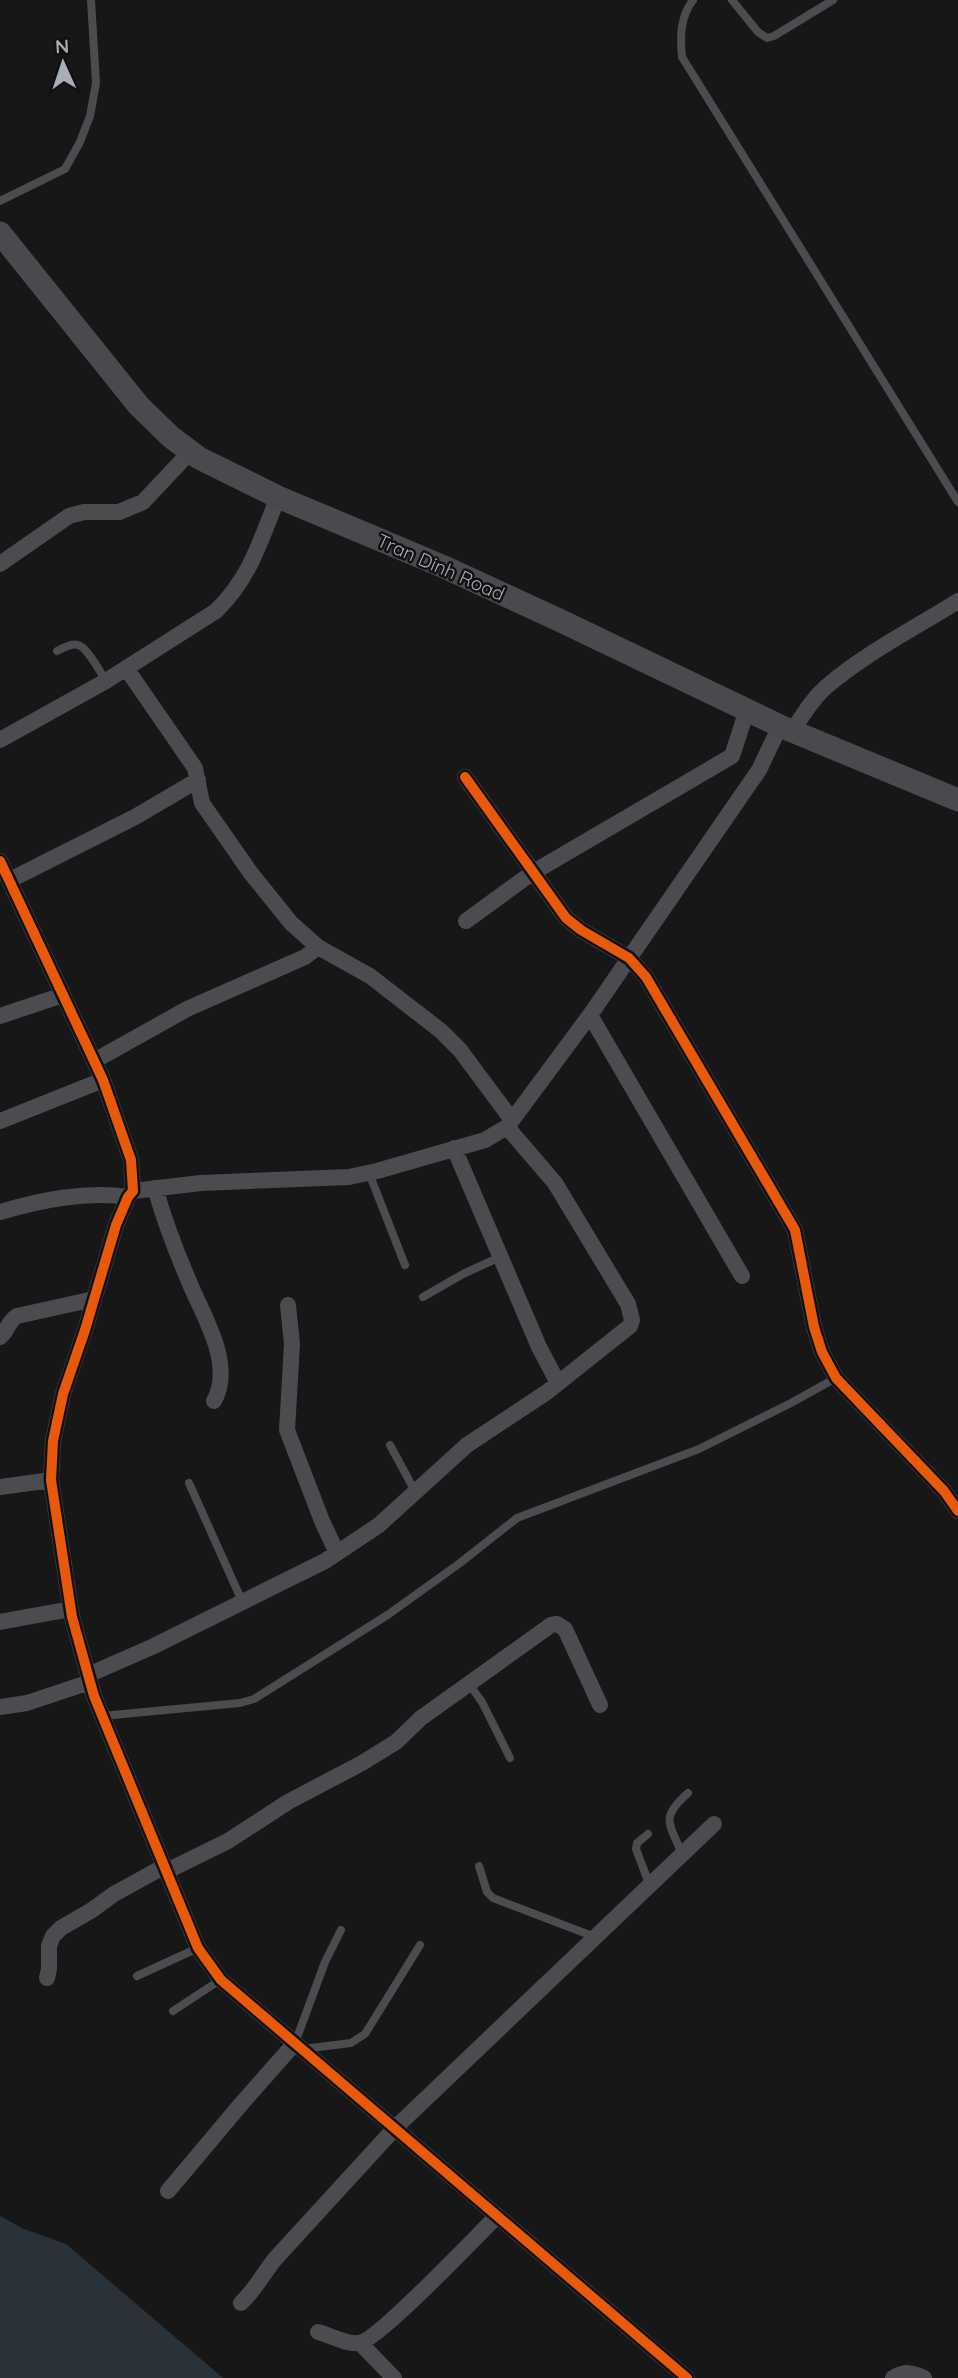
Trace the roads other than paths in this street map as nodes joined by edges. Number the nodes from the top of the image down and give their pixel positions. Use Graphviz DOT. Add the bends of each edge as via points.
graph roads {
  1 [pos="92,0"];
  2 [pos="692,0"];
  3 [pos="732,0"];
  4 [pos="834,0"];
  5 [pos="0,201"];
  6 [pos="0,233"];
  7 [pos="190,452"];
  8 [pos="278,497"];
  9 [pos="958,502"];
  10 [pos="0,565"];
  11 [pos="958,601"];
  12 [pos="57,651"];
  13 [pos="126,668"];
  14 [pos="106,681"];
  15 [pos="747,710"];
  16 [pos="787,728"];
  17 [pos="0,740"];
  18 [pos="465,777"];
  19 [pos="198,780"];
  20 [pos="958,800"];
  21 [pos="532,873"];
  22 [pos="4,874"];
  23 [pos="466,921"];
  24 [pos="318,947"];
  25 [pos="629,958"];
  26 [pos="63,995"];
  27 [pos="590,1015"];
  28 [pos="0,1016"];
  29 [pos="94,1061"];
  30 [pos="103,1080"];
  31 [pos="0,1121"];
  32 [pos="510,1123"];
  33 [pos="454,1149"];
  34 [pos="369,1173"];
  35 [pos="155,1188"];
  36 [pos="131,1194"];
  37 [pos="0,1212"];
  38 [pos="500,1257"];
  39 [pos="405,1265"];
  40 [pos="742,1276"];
  41 [pos="423,1297"];
  42 [pos="94,1300"];
  43 [pos="288,1305"];
  44 [pos="0,1337"];
  45 [pos="836,1378"];
  46 [pos="558,1383"];
  47 [pos="214,1401"];
  48 [pos="390,1445"];
  49 [pos="51,1480"];
  50 [pos="189,1483"];
  51 [pos="0,1487"];
  52 [pos="416,1493"];
  53 [pos="958,1511"];
  54 [pos="338,1553"];
  55 [pos="243,1601"];
  56 [pos="71,1609"];
  57 [pos="0,1622"];
  58 [pos="89,1678"];
  59 [pos="469,1684"];
  60 [pos="600,1705"];
  61 [pos="0,1707"];
  62 [pos="102,1716"];
  63 [pos="510,1758"];
  64 [pos="688,1793"];
  65 [pos="714,1824"];
  66 [pos="648,1834"];
  67 [pos="682,1854"];
  68 [pos="479,1866"];
  69 [pos="164,1869"];
  70 [pos="650,1886"];
  71 [pos="341,1930"];
  72 [pos="594,1937"];
  73 [pos="419,1945"];
  74 [pos="198,1948"];
  75 [pos="137,1976"];
  76 [pos="47,1978"];
  77 [pos="221,1980"];
  78 [pos="173,2011"];
  79 [pos="299,2046"];
  80 [pos="395,2128"];
  81 [pos="168,2191"];
  82 [pos="498,2216"];
  83 [pos="241,2303"];
  84 [pos="318,2332"];
  85 [pos="359,2343"];
  86 [pos="394,2378"];
  87 [pos="687,2378"];
  88 [pos="893,2378"];
  89 [pos="924,2378"];
  1 -- 5 [label="lane" via="96,83 80,142 65,169"];
  2 -- 9 [label="lane" via="679,32 682,57"];
  3 -- 4 [label="lane" via="767,38"];
  6 -- 7 [label="main road, Tran Dinh Road" via="139,406"];
  7 -- 8 [label="main road, Tran Dinh Road"];
  7 -- 10 [label="street" via="143,502 119,512 69,516"];
  8 -- 13 [label="street" via="245,576 231,596 216,611"];
  8 -- 15 [label="main road, Tran Dinh Road" via="442,566"];
  11 -- 16 [label="street" via="825,687"];
  12 -- 14 [label="lane" via="77,644"];
  13 -- 14 [label="street"];
  13 -- 19 [label="street"];
  14 -- 17 [label="street"];
  15 -- 16 [label="main road, Tran Dinh Road"];
  15 -- 21 [label="street" via="732,757"];
  16 -- 20 [label="main road, Tran Dinh Road"];
  16 -- 25 [label="street"];
  18 -- 21 [label="street"];
  19 -- 22 [label="street" via="135,817"];
  19 -- 24 [label="street" via="202,803 250,872 291,923"];
  21 -- 23 [label="street"];
  21 -- 25 [label="street" via="566,918"];
  22 -- 26 [label="street"];
  24 -- 29 [label="street" via="187,1009"];
  24 -- 32 [label="street" via="370,976 441,1031 460,1050"];
  25 -- 27 [label="street"];
  25 -- 45 [label="street" via="646,977 795,1230 814,1327"];
  26 -- 28 [label="street"];
  26 -- 29 [label="street"];
  27 -- 32 [label="street"];
  27 -- 40 [label="street"];
  29 -- 30 [label="street"];
  30 -- 31 [label="street"];
  30 -- 36 [label="street" via="131,1160"];
  32 -- 33 [label="street" via="485,1140"];
  32 -- 46 [label="street" via="555,1183 631,1313 626,1331"];
  33 -- 34 [label="street"];
  33 -- 38 [label="street"];
  34 -- 35 [label="street"];
  34 -- 39 [label="lane"];
  35 -- 36 [label="street"];
  35 -- 47 [label="street" via="216,1348 221,1374"];
  36 -- 37 [label="street" via="41,1200"];
  36 -- 42 [label="street" via="116,1226"];
  38 -- 41 [label="lane"];
  38 -- 46 [label="street"];
  42 -- 44 [label="street" via="17,1316"];
  42 -- 49 [label="street" via="63,1394"];
  43 -- 54 [label="street" via="292,1343 287,1430"];
  45 -- 53 [label="street"];
  45 -- 62 [label="lane" via="699,1449 517,1518 389,1614 254,1699"];
  46 -- 52 [label="street" via="467,1445"];
  48 -- 52 [label="lane"];
  49 -- 51 [label="street"];
  49 -- 56 [label="street"];
  50 -- 55 [label="lane"];
  52 -- 54 [label="street"];
  54 -- 55 [label="street"];
  55 -- 58 [label="street"];
  56 -- 57 [label="street"];
  56 -- 58 [label="street"];
  58 -- 61 [label="street" via="27,1703"];
  58 -- 62 [label="street"];
  59 -- 60 [label="street" via="537,1633 557,1624 565,1629"];
  59 -- 63 [label="lane"];
  59 -- 69 [label="street" via="362,1763 288,1802 228,1841"];
  62 -- 69 [label="street"];
  64 -- 67 [label="lane" via="669,1813"];
  65 -- 67 [label="street"];
  66 -- 70 [label="lane" via="636,1849"];
  67 -- 70 [label="street"];
  68 -- 72 [label="lane" via="492,1898"];
  69 -- 74 [label="street"];
  69 -- 76 [label="street" via="61,1928 49,1946"];
  70 -- 72 [label="street"];
  71 -- 79 [label="lane" via="325,1962"];
  72 -- 80 [label="street"];
  73 -- 79 [label="lane" via="365,2034 351,2043"];
  74 -- 75 [label="lane"];
  74 -- 77 [label="street"];
  77 -- 78 [label="lane"];
  77 -- 79 [label="street"];
  79 -- 80 [label="street"];
  79 -- 81 [label="street" via="242,2103"];
  80 -- 82 [label="street"];
  80 -- 83 [label="street"];
  82 -- 85 [label="street" via="385,2325"];
  82 -- 87 [label="street"];
  84 -- 85 [label="street"];
  85 -- 86 [label="street"];
  88 -- 89 [label="street" via="905,2372"];
}
